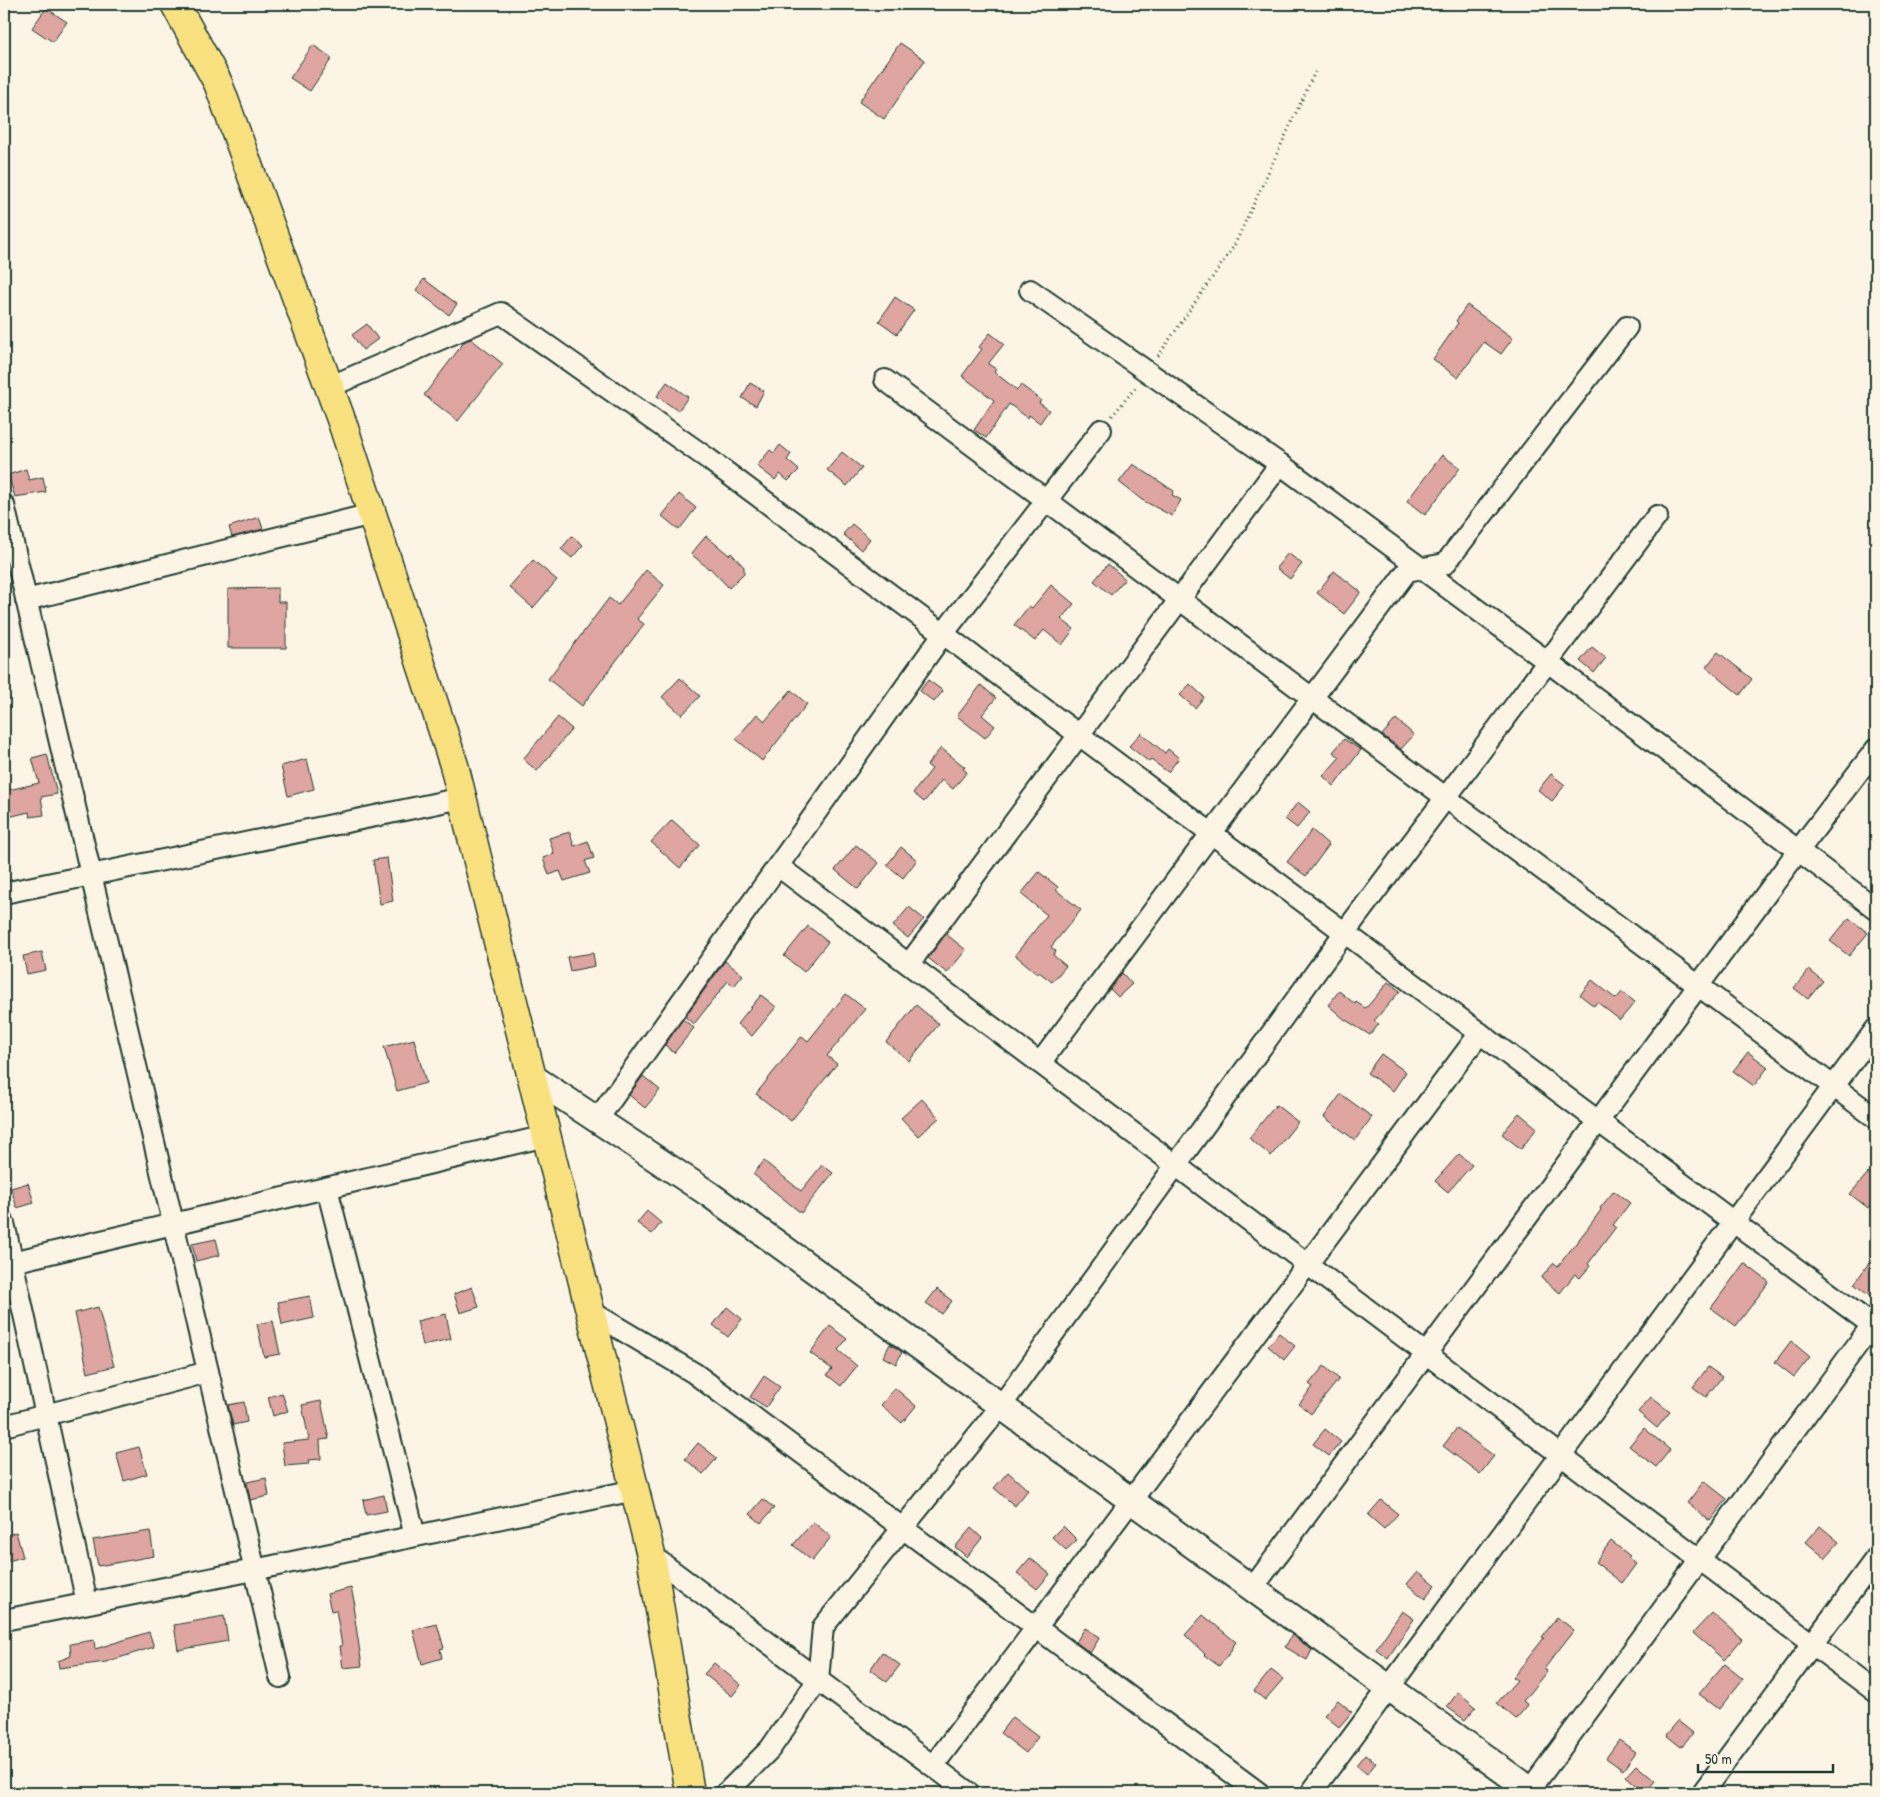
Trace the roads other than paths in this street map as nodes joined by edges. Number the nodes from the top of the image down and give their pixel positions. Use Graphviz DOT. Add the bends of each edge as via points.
graph roads {
  1 [pos="175,4"];
  2 [pos="1030,290"];
  3 [pos="1627,327"];
  4 [pos="885,380"];
  5 [pos="330,387"];
  6 [pos="1101,430"];
  7 [pos="1280,464"];
  8 [pos="1046,501"];
  9 [pos="4,504"];
  10 [pos="372,514"];
  11 [pos="1656,516"];
  12 [pos="1421,569"];
  13 [pos="1179,599"];
  14 [pos="26,600"];
  15 [pos="943,634"];
  16 [pos="1548,662"];
  17 [pos="1312,698"];
  18 [pos="1079,735"];
  19 [pos="1876,749"];
  20 [pos="462,798"];
  21 [pos="1446,798"];
  22 [pos="1211,834"];
  23 [pos="1798,851"];
  24 [pos="778,866"];
  25 [pos="91,875"];
  26 [pos="4,893"];
  27 [pos="1876,909"];
  28 [pos="1344,932"];
  29 [pos="908,964"];
  30 [pos="1698,986"];
  31 [pos="1876,1028"];
  32 [pos="1480,1033"];
  33 [pos="1040,1063"];
  34 [pos="531,1076"];
  35 [pos="1834,1086"];
  36 [pos="1876,1118"];
  37 [pos="597,1120"];
  38 [pos="1598,1121"];
  39 [pos="546,1136"];
  40 [pos="1176,1165"];
  41 [pos="327,1188"];
  42 [pos="1734,1222"];
  43 [pos="4,1223"];
  44 [pos="173,1224"];
  45 [pos="8,1263"];
  46 [pos="1308,1264"];
  47 [pos="590,1311"];
  48 [pos="1874,1327"];
  49 [pos="1426,1354"];
  50 [pos="208,1372"];
  51 [pos="1001,1406"];
  52 [pos="46,1415"];
  53 [pos="4,1426"];
  54 [pos="1561,1455"];
  55 [pos="635,1490"];
  56 [pos="1131,1501"];
  57 [pos="903,1528"];
  58 [pos="415,1536"];
  59 [pos="651,1555"];
  60 [pos="1876,1558"];
  61 [pos="1700,1559"];
  62 [pos="254,1570"];
  63 [pos="1252,1589"];
  64 [pos="87,1603"];
  65 [pos="4,1620"];
  66 [pos="1036,1628"];
  67 [pos="1812,1644"];
  68 [pos="280,1677"];
  69 [pos="818,1680"];
  70 [pos="1389,1688"];
  71 [pos="1876,1692"];
  72 [pos="933,1766"];
  73 [pos="948,1787"];
  74 [pos="1532,1792"];
  75 [pos="690,1793"];
  76 [pos="726,1793"];
  77 [pos="969,1793"];
  78 [pos="1259,1793"];
  79 [pos="1312,1793"];
  80 [pos="1702,1793"];
  1 -- 5 [label="main road" via="218,83"];
  2 -- 7 [label="street"];
  3 -- 12 [label="street" via="1445,564"];
  4 -- 8 [label="street"];
  5 -- 10 [label="main road"];
  5 -- 15 [label="street" via="501,313 707,458"];
  6 -- 8 [label="street"];
  7 -- 12 [label="street"];
  7 -- 13 [label="street"];
  8 -- 13 [label="street"];
  8 -- 15 [label="street"];
  9 -- 14 [label="street"];
  10 -- 14 [label="street"];
  10 -- 20 [label="main road"];
  11 -- 16 [label="street"];
  12 -- 16 [label="street"];
  12 -- 17 [label="street" via="1408,571"];
  13 -- 17 [label="street"];
  13 -- 18 [label="street"];
  14 -- 25 [label="street"];
  15 -- 18 [label="street"];
  15 -- 24 [label="street"];
  16 -- 21 [label="street"];
  16 -- 23 [label="street"];
  17 -- 21 [label="street"];
  17 -- 22 [label="street"];
  18 -- 22 [label="street"];
  18 -- 29 [label="street"];
  19 -- 23 [label="street"];
  20 -- 25 [label="street"];
  20 -- 34 [label="main road"];
  21 -- 28 [label="street"];
  21 -- 30 [label="street"];
  22 -- 28 [label="street"];
  22 -- 33 [label="street"];
  23 -- 27 [label="street"];
  23 -- 30 [label="street"];
  24 -- 29 [label="street"];
  24 -- 37 [label="street"];
  25 -- 26 [label="street"];
  25 -- 44 [label="street"];
  28 -- 32 [label="street"];
  28 -- 40 [label="street"];
  29 -- 33 [label="street"];
  30 -- 35 [label="street"];
  30 -- 38 [label="street"];
  31 -- 35 [label="street"];
  32 -- 38 [label="street"];
  32 -- 46 [label="street"];
  33 -- 40 [label="street"];
  34 -- 37 [label="street"];
  34 -- 39 [label="main road"];
  35 -- 36 [label="street"];
  35 -- 42 [label="street"];
  37 -- 51 [label="street" via="709,1194"];
  38 -- 42 [label="street"];
  38 -- 49 [label="street"];
  39 -- 41 [label="street"];
  39 -- 47 [label="main road"];
  40 -- 46 [label="street"];
  40 -- 51 [label="street"];
  41 -- 44 [label="street"];
  41 -- 58 [label="street"];
  42 -- 48 [label="street"];
  42 -- 54 [label="street"];
  43 -- 45 [label="street"];
  44 -- 45 [label="street"];
  44 -- 50 [label="street"];
  45 -- 52 [label="street"];
  46 -- 49 [label="street"];
  46 -- 56 [label="street"];
  47 -- 55 [label="main road"];
  47 -- 57 [label="street" via="694,1373"];
  48 -- 61 [label="street"];
  49 -- 54 [label="street"];
  49 -- 63 [label="street"];
  50 -- 52 [label="street"];
  50 -- 62 [label="street"];
  51 -- 56 [label="street"];
  51 -- 57 [label="street"];
  52 -- 53 [label="street"];
  52 -- 64 [label="street"];
  54 -- 61 [label="street"];
  54 -- 70 [label="street"];
  55 -- 58 [label="street"];
  55 -- 59 [label="main road"];
  56 -- 63 [label="street"];
  56 -- 66 [label="street"];
  57 -- 66 [label="street"];
  57 -- 69 [label="street" via="823,1627"];
  58 -- 62 [label="street"];
  59 -- 69 [label="street"];
  59 -- 75 [label="main road"];
  60 -- 67 [label="street"];
  61 -- 67 [label="street"];
  61 -- 74 [label="street"];
  62 -- 64 [label="street"];
  62 -- 68 [label="street"];
  63 -- 70 [label="street"];
  64 -- 65 [label="street"];
  66 -- 72 [label="street"];
  66 -- 78 [label="street"];
  67 -- 71 [label="street"];
  67 -- 80 [label="street"];
  69 -- 72 [label="street"];
  69 -- 76 [label="street" via="770,1749"];
  70 -- 74 [label="street"];
  70 -- 79 [label="street"];
  72 -- 73 [label="street"];
  73 -- 77 [label="street"];
}
